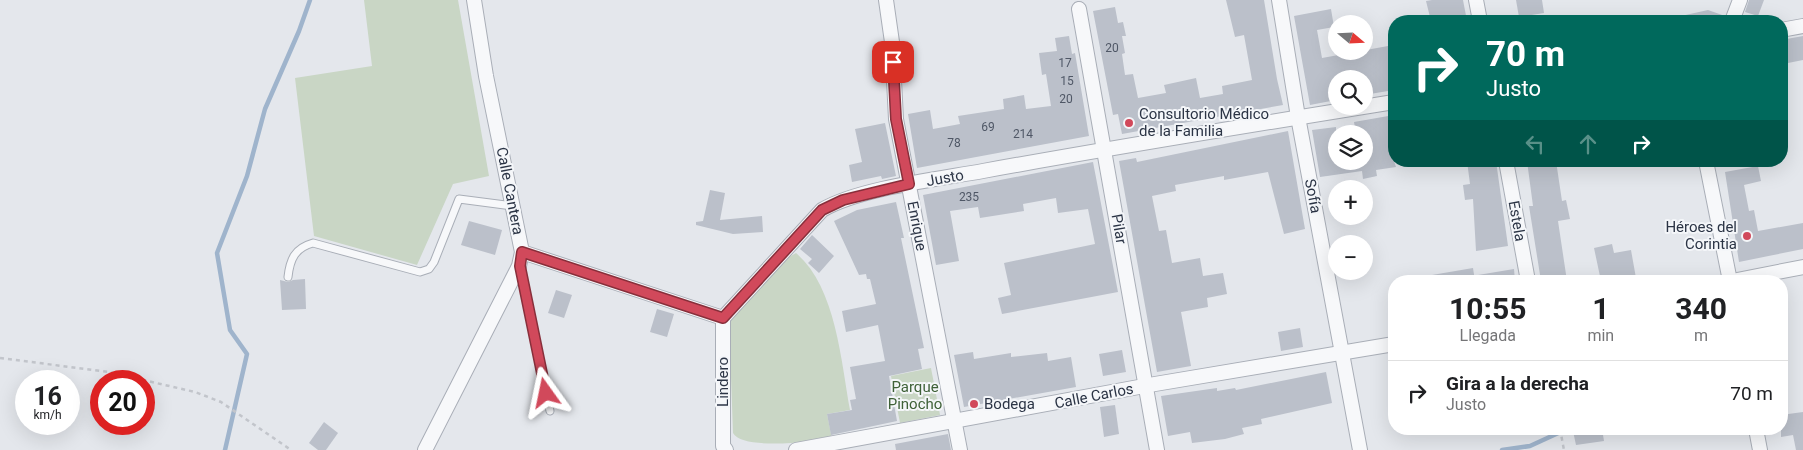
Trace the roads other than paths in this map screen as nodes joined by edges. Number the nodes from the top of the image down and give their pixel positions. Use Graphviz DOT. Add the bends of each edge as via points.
graph roads {
  1 [pos="474,0"];
  2 [pos="886,0"];
  3 [pos="1279,0"];
  4 [pos="1476,0"];
  5 [pos="1740,0"];
  6 [pos="1079,9"];
  7 [pos="1479,15"];
  8 [pos="1734,15"];
  9 [pos="1803,26"];
  10 [pos="1788,29"];
  11 [pos="1388,103"];
  12 [pos="1298,117"];
  13 [pos="1105,148"];
  14 [pos="1507,167"];
  15 [pos="1707,167"];
  16 [pos="909,184"];
  17 [pos="513,206"];
  18 [pos="521,259"];
  19 [pos="1803,267"];
  20 [pos="1527,275"];
  21 [pos="1730,275"];
  22 [pos="1762,275"];
  23 [pos="288,277"];
  24 [pos="723,318"];
  25 [pos="1388,345"];
  26 [pos="1343,352"];
  27 [pos="1146,386"];
  28 [pos="550,411"];
  29 [pos="955,422"];
  30 [pos="725,448"];
  31 [pos="425,450"];
  32 [pos="796,450"];
  33 [pos="960,450"];
  34 [pos="1157,450"];
  35 [pos="1360,450"];
  1 -- 17 [label="street, Calle Cantera"];
  2 -- 16 [label="street, Enrique" via="896,119"];
  3 -- 12 [label="street, Sofía"];
  4 -- 7 [label="street"];
  5 -- 8 [label="street"];
  6 -- 13 [label="street, Pilar"];
  9 -- 10 [label="street"];
  11 -- 12 [label="street, Justo"];
  12 -- 13 [label="street, Justo"];
  12 -- 26 [label="street, Sofía"];
  13 -- 16 [label="street, Justo"];
  13 -- 27 [label="street, Pilar"];
  14 -- 20 [label="street, Estela"];
  15 -- 21 [label="street"];
  16 -- 24 [label="street, Justo" via="843,200 822,210"];
  16 -- 29 [label="street, Enrique"];
  17 -- 18 [label="street, Calle Cantera"];
  17 -- 23 [label="lane" via="459,199 434,262 420,272 313,243 296,252 289,263"];
  18 -- 24 [label="street"];
  18 -- 28 [label="lane"];
  18 -- 31 [label="street"];
  19 -- 22 [label="street"];
  24 -- 30 [label="street, Lindero"];
  25 -- 26 [label="street, Calle Carlos"];
  26 -- 27 [label="street, Calle Carlos"];
  26 -- 35 [label="street, Sofía"];
  27 -- 29 [label="street, Calle Carlos"];
  27 -- 34 [label="street, Pilar"];
  29 -- 32 [label="street, Calle Carlos"];
  29 -- 33 [label="street, Enrique"];
}
